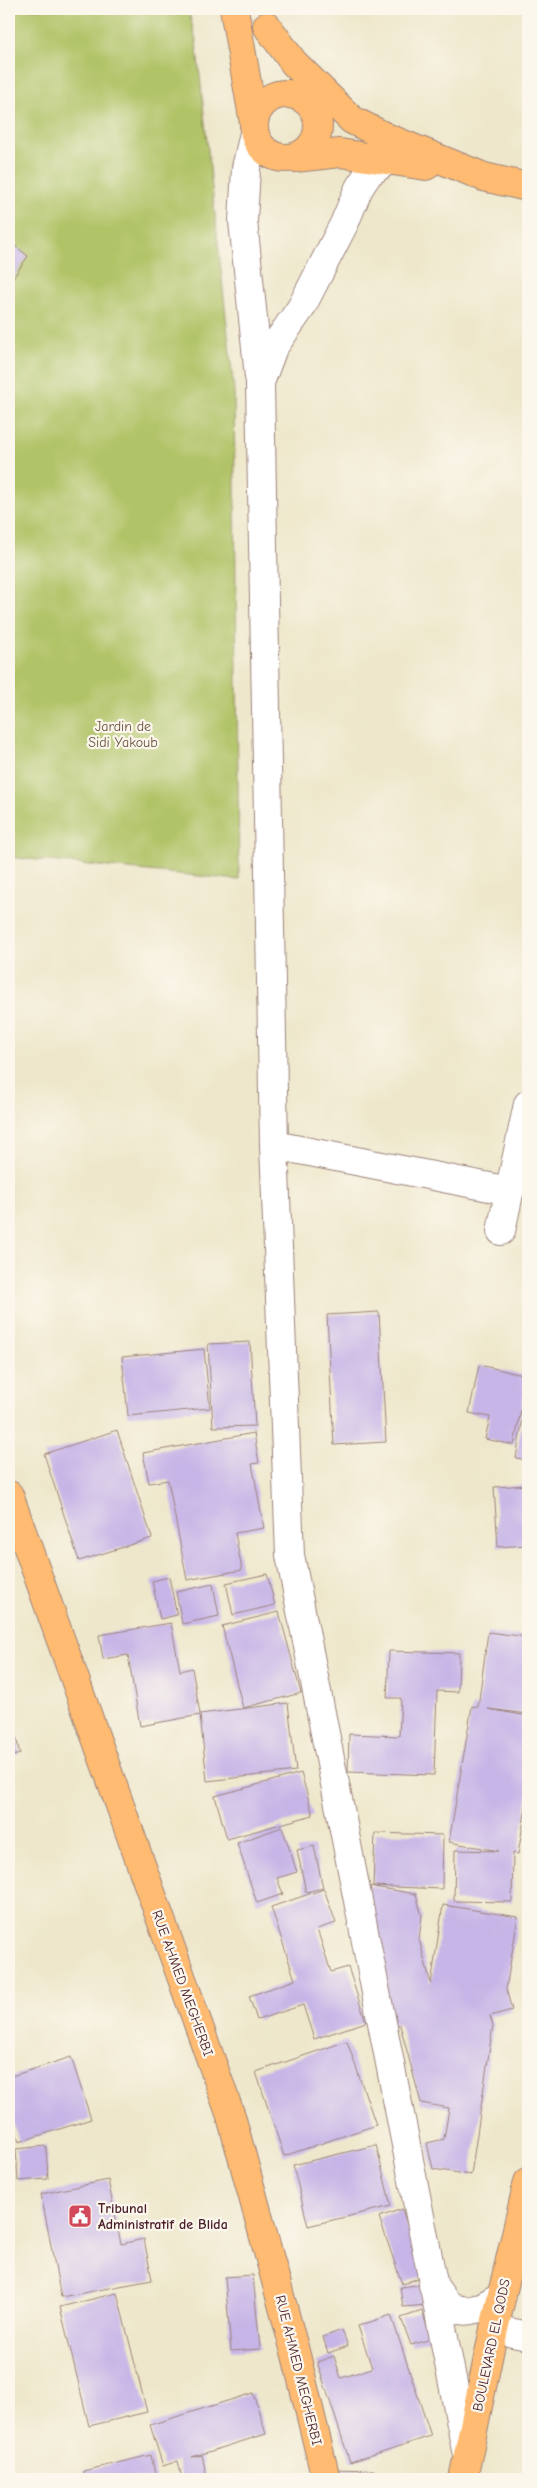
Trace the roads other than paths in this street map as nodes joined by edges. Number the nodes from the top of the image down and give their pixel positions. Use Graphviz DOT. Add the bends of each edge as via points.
graph roads {
  1 [pos="234,9"];
  2 [pos="264,17"];
  3 [pos="301,98"];
  4 [pos="352,120"];
  5 [pos="254,128"];
  6 [pos="295,158"];
  7 [pos="388,160"];
  8 [pos="484,177"];
  9 [pos="528,187"];
  10 [pos="260,383"];
  11 [pos="528,1104"];
  12 [pos="274,1145"];
  13 [pos="510,1191"];
  14 [pos="501,1231"];
  15 [pos="9,1496"];
  16 [pos="528,2182"];
  17 [pos="433,2285"];
  18 [pos="502,2294"];
  19 [pos="494,2329"];
  20 [pos="528,2336"];
  21 [pos="465,2467"];
  22 [pos="326,2479"];
  1 -- 5 [label="main road"];
  2 -- 3 [label="main road" via="284,72"];
  2 -- 4 [label="main road" via="294,63"];
  3 -- 4 [label="main road"];
  3 -- 5 [label="main road" via="292,94 271,97 262,103"];
  3 -- 6 [label="main road" via="310,104 319,124 313,145"];
  4 -- 8 [label="main road"];
  5 -- 6 [label="main road" via="258,143 270,154 284,159"];
  5 -- 10 [label="street" via="246,168 243,221"];
  6 -- 7 [label="main road" via="340,154"];
  7 -- 8 [label="main road"];
  7 -- 10 [label="street" via="369,173 359,188 301,308 273,348"];
  8 -- 9 [label="main road"];
  10 -- 12 [label="street"];
  11 -- 13 [label="street"];
  12 -- 13 [label="street"];
  12 -- 17 [label="street" via="290,1555"];
  13 -- 14 [label="street"];
  15 -- 22 [label="main road, RUE AHMED MEGHERBI" via="231,2116"];
  16 -- 18 [label="main road, BOULEVARD EL QODS"];
  17 -- 18 [label="street" via="451,2306 468,2311 484,2307"];
  17 -- 21 [label="street"];
  18 -- 19 [label="main road, BOULEVARD EL QODS"];
  19 -- 20 [label="street"];
  19 -- 21 [label="main road, BOULEVARD EL QODS"];
}
